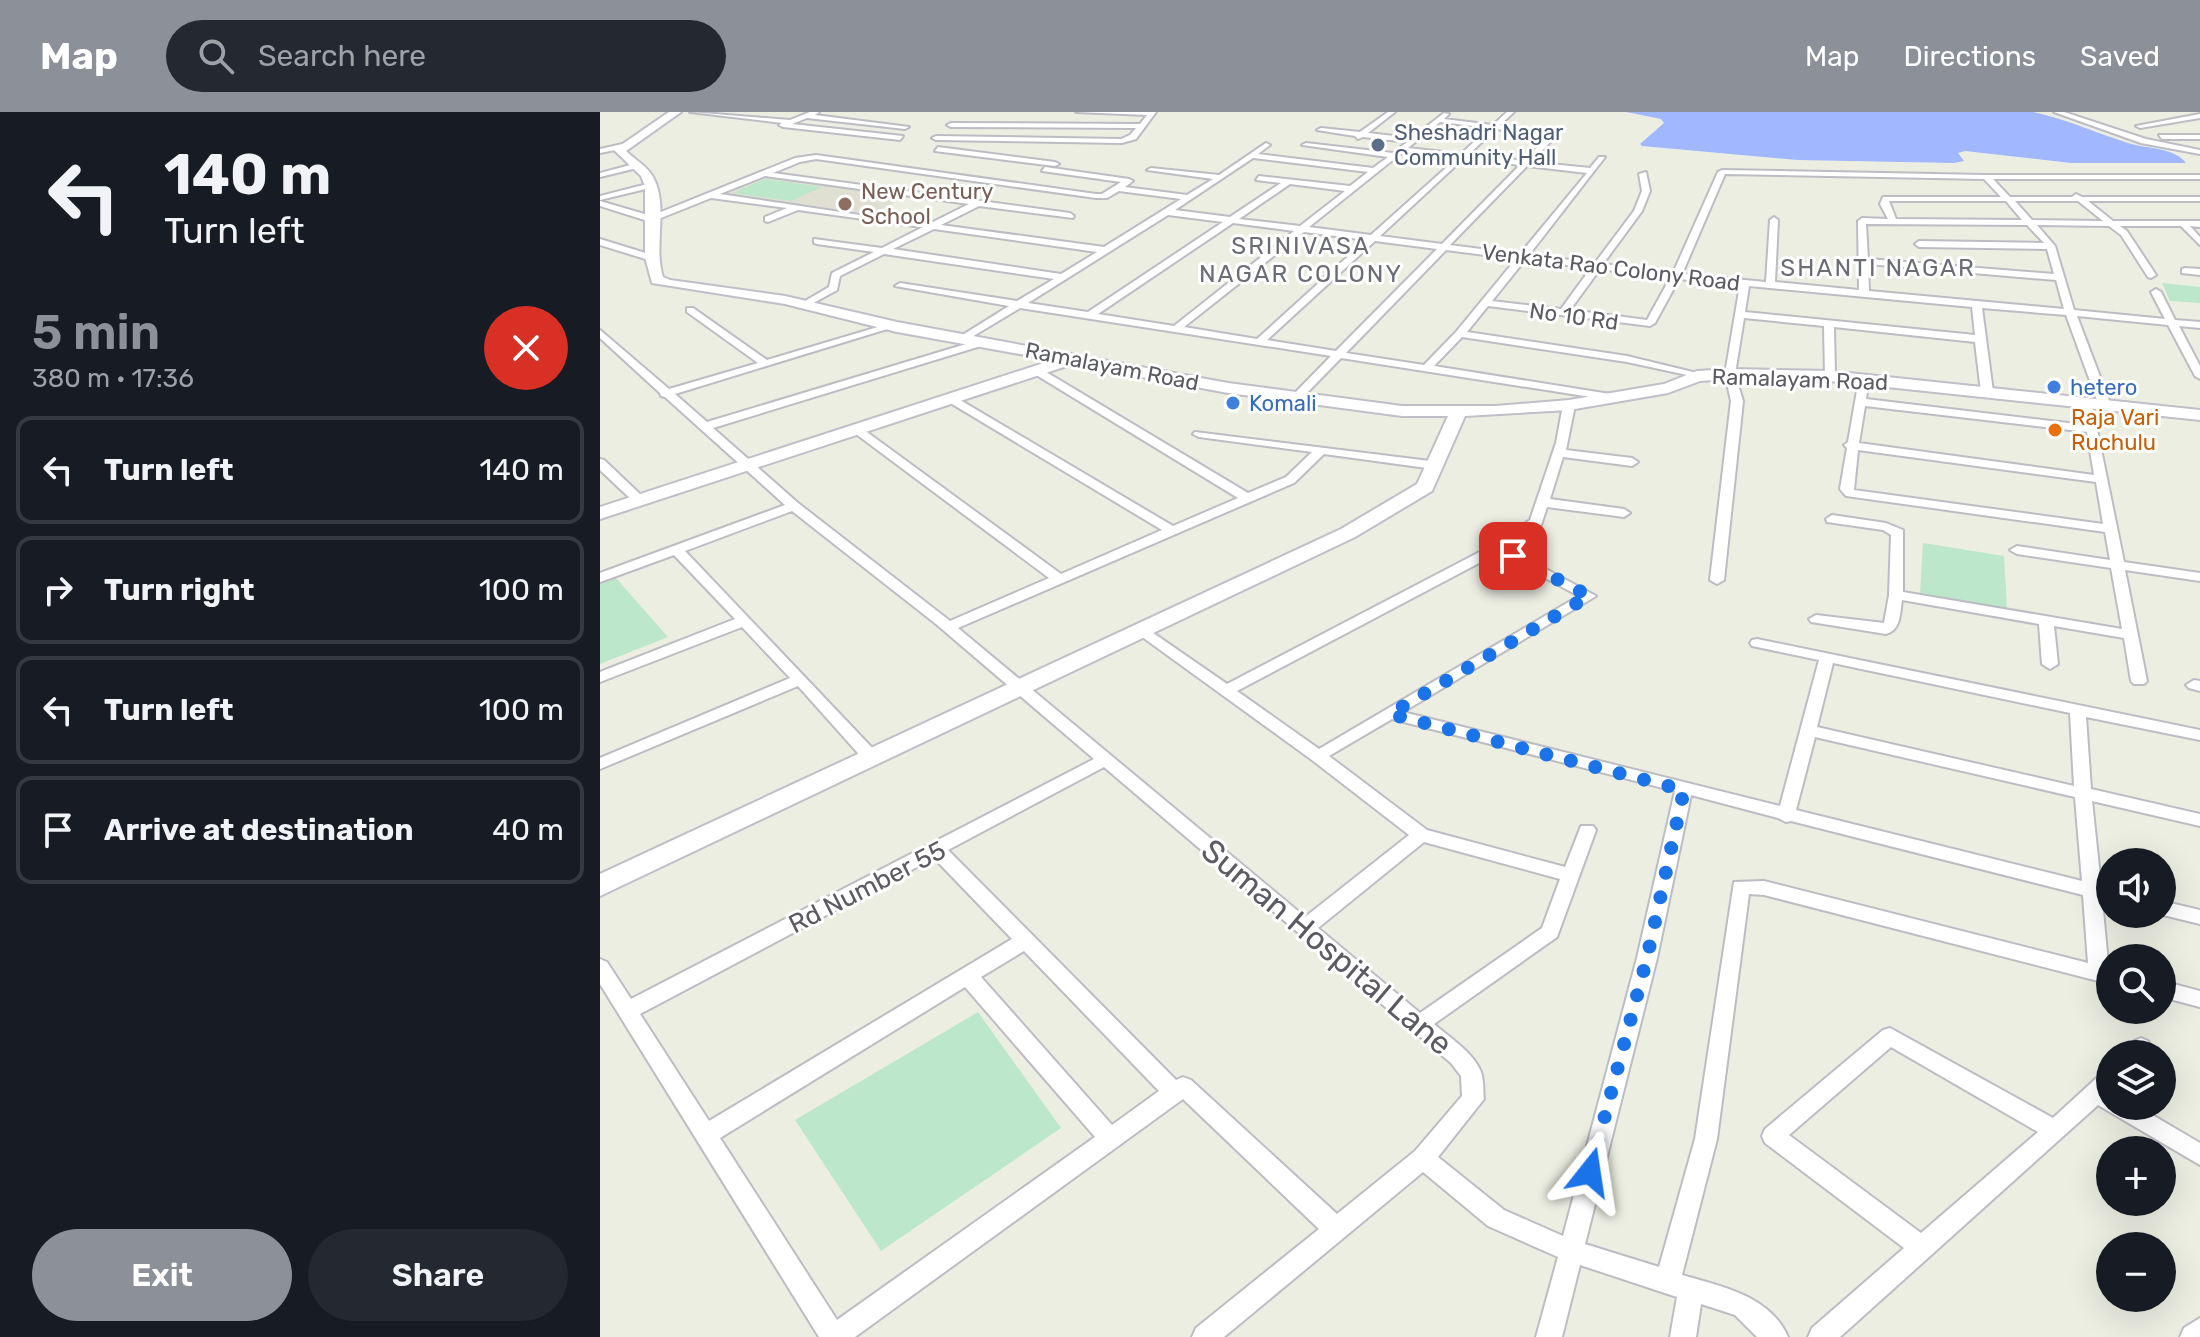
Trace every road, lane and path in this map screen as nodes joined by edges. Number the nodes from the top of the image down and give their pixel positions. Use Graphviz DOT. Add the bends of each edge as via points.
graph roads {
  1 [pos="676,112"];
  2 [pos="693,112"];
  3 [pos="816,112"];
  4 [pos="973,112"];
  5 [pos="1079,112"];
  6 [pos="1392,112"];
  7 [pos="1511,112"];
  8 [pos="2057,112"];
  9 [pos="2096,112"];
  10 [pos="2188,112"];
  11 [pos="1152,113"];
  12 [pos="1447,113"];
  13 [pos="2085,114"];
  14 [pos="807,116"];
  15 [pos="1435,116"];
  16 [pos="2200,116"];
  17 [pos="783,124"];
  18 [pos="951,125"];
  19 [pos="1142,126"];
  20 [pos="1497,126"];
  21 [pos="2140,126"];
  22 [pos="905,127"];
  23 [pos="1321,130"];
  24 [pos="1363,134"];
  25 [pos="2155,137"];
  26 [pos="2190,137"];
  27 [pos="2200,137"];
  28 [pos="900,138"];
  29 [pos="1413,140"];
  30 [pos="2200,144"];
  31 [pos="627,145"];
  32 [pos="1266,145"];
  33 [pos="1306,145"];
  34 [pos="938,149"];
  35 [pos="1340,149"];
  36 [pos="602,150"];
  37 [pos="1398,152"];
  38 [pos="2200,152"];
  39 [pos="1252,156"];
  40 [pos="1463,157"];
  41 [pos="1602,159"];
  42 [pos="1523,163"];
  43 [pos="638,165"];
  44 [pos="1045,169"];
  45 [pos="1151,170"];
  46 [pos="1375,171"];
  47 [pos="1592,171"];
  48 [pos="764,173"];
  49 [pos="1643,174"];
  50 [pos="600,175"];
  51 [pos="2053,176"];
  52 [pos="1986,177"];
  53 [pos="2200,177"];
  54 [pos="1221,178"];
  55 [pos="1259,178"];
  56 [pos="1288,182"];
  57 [pos="1016,184"];
  58 [pos="651,185"];
  59 [pos="1117,188"];
  60 [pos="1352,189"];
  61 [pos="707,195"];
  62 [pos="1188,198"];
  63 [pos="2078,198"];
  64 [pos="2008,199"];
  65 [pos="2200,199"];
  66 [pos="600,201"];
  67 [pos="980,202"];
  68 [pos="799,206"];
  69 [pos="1167,212"];
  70 [pos="863,216"];
  71 [pos="1070,216"];
  72 [pos="651,219"];
  73 [pos="768,219"];
  74 [pos="882,219"];
  75 [pos="1231,220"];
  76 [pos="1774,220"];
  77 [pos="1894,222"];
  78 [pos="2110,222"];
  79 [pos="2032,223"];
  80 [pos="2183,224"];
  81 [pos="2200,224"];
  82 [pos="930,226"];
  83 [pos="1303,228"];
  84 [pos="1374,238"];
  85 [pos="817,241"];
  86 [pos="600,242"];
  87 [pos="2200,242"];
  88 [pos="1919,244"];
  89 [pos="2051,246"];
  90 [pos="1446,247"];
  91 [pos="885,250"];
  92 [pos="1105,250"];
  93 [pos="1524,256"];
  94 [pos="652,258"];
  95 [pos="1862,261"];
  96 [pos="1600,266"];
  97 [pos="2185,271"];
  98 [pos="2200,272"];
  99 [pos="2151,275"];
  100 [pos="1676,276"];
  101 [pos="1062,277"];
  102 [pos="2058,277"];
  103 [pos="1745,283"];
  104 [pos="900,286"];
  105 [pos="1770,286"];
  106 [pos="2156,292"];
  107 [pos="1864,293"];
  108 [pos="1485,303"];
  109 [pos="805,304"];
  110 [pos="1018,304"];
  111 [pos="1977,304"];
  112 [pos="690,310"];
  113 [pos="2070,312"];
  114 [pos="1562,314"];
  115 [pos="1742,315"];
  116 [pos="1089,316"];
  117 [pos="2171,322"];
  118 [pos="1829,325"];
  119 [pos="2200,325"];
  120 [pos="892,326"];
  121 [pos="1175,330"];
  122 [pos="600,333"];
  123 [pos="1460,334"];
  124 [pos="965,338"];
  125 [pos="1980,339"];
  126 [pos="986,342"];
  127 [pos="1258,343"];
  128 [pos="1339,355"];
  129 [pos="1075,359"];
  130 [pos="766,364"];
  131 [pos="1426,369"];
  132 [pos="1037,371"];
  133 [pos="1730,374"];
  134 [pos="1697,376"];
  135 [pos="1830,376"];
  136 [pos="2200,376"];
  137 [pos="1864,379"];
  138 [pos="1987,392"];
  139 [pos="665,394"];
  140 [pos="1297,397"];
  141 [pos="1610,397"];
  142 [pos="951,399"];
  143 [pos="1859,402"];
  144 [pos="2087,402"];
  145 [pos="2104,403"];
  146 [pos="1569,405"];
  147 [pos="1459,411"];
  148 [pos="2200,415"];
  149 [pos="703,427"];
  150 [pos="856,429"];
  151 [pos="2093,429"];
  152 [pos="1199,434"];
  153 [pos="1850,445"];
  154 [pos="1321,450"];
  155 [pos="1558,453"];
  156 [pos="1632,462"];
  157 [pos="600,463"];
  158 [pos="744,464"];
  159 [pos="1434,465"];
  160 [pos="2100,479"];
  161 [pos="1247,498"];
  162 [pos="639,500"];
  163 [pos="1542,502"];
  164 [pos="794,506"];
  165 [pos="600,513"];
  166 [pos="1624,513"];
  167 [pos="1832,519"];
  168 [pos="1169,529"];
  169 [pos="2112,529"];
  170 [pos="1498,548"];
  171 [pos="2017,550"];
  172 [pos="677,551"];
  173 [pos="2116,565"];
  174 [pos="2200,577"];
  175 [pos="600,578"];
  176 [pos="1059,579"];
  177 [pos="1717,580"];
  178 [pos="1896,595"];
  179 [pos="1816,619"];
  180 [pos="2046,620"];
  181 [pos="743,621"];
  182 [pos="948,627"];
  183 [pos="1141,631"];
  184 [pos="2130,635"];
  185 [pos="1757,643"];
  186 [pos="1827,658"];
  187 [pos="2050,664"];
  188 [pos="600,677"];
  189 [pos="800,679"];
  190 [pos="2139,681"];
  191 [pos="1018,688"];
  192 [pos="1226,691"];
  193 [pos="2078,710"];
  194 [pos="1390,714"];
  195 [pos="1810,731"];
  196 [pos="2200,735"];
  197 [pos="1318,756"];
  198 [pos="871,757"];
  199 [pos="1105,760"];
  200 [pos="600,764"];
  201 [pos="1684,790"];
  202 [pos="2081,792"];
  203 [pos="1786,816"];
  204 [pos="2200,820"];
  205 [pos="1587,830"];
  206 [pos="1421,835"];
  207 [pos="938,851"];
  208 [pos="2096,868"];
  209 [pos="1571,875"];
  210 [pos="600,886"];
  211 [pos="2096,892"];
  212 [pos="2176,911"];
  213 [pos="2200,917"];
  214 [pos="1304,928"];
  215 [pos="1026,940"];
  216 [pos="600,967"];
  217 [pos="2096,972"];
  218 [pos="968,976"];
  219 [pos="2176,993"];
  220 [pos="2200,999"];
  221 [pos="627,1011"];
  222 [pos="1419,1024"];
  223 [pos="1175,1093"];
  224 [pos="2096,1099"];
  225 [pos="2141,1120"];
  226 [pos="2056,1131"];
  227 [pos="706,1135"];
  228 [pos="1110,1139"];
  229 [pos="2200,1155"];
  230 [pos="1423,1158"];
  231 [pos="1336,1229"];
  232 [pos="1922,1248"];
  233 [pos="1569,1250"];
  234 [pos="1680,1284"];
  235 [pos="2200,1330"];
  236 [pos="834,1337"];
  237 [pos="1205,1337"];
  238 [pos="1549,1337"];
  239 [pos="1683,1337"];
  240 [pos="1775,1337"];
  241 [pos="1821,1337"];
  242 [pos="2193,1337"];
  1 -- 31 [label="street"];
  2 -- 17 [label="street"];
  3 -- 14 [label="street"];
  4 -- 18 [label="street"];
  5 -- 11 [label="street"];
  6 -- 24 [label="street"];
  7 -- 20 [label="street"];
  8 -- 38 [label="street" via="2144,141"];
  9 -- 13 [label="street"];
  10 -- 16 [label="street"];
  11 -- 19 [label="street"];
  12 -- 15 [label="street"];
  14 -- 17 [label="street"];
  14 -- 22 [label="street"];
  15 -- 20 [label="street"];
  15 -- 29 [label="street"];
  16 -- 21 [label="street"];
  17 -- 28 [label="street"];
  18 -- 19 [label="street"];
  18 -- 19 [label="street" via="936,138 1122,141"];
  20 -- 40 [label="street"];
  20 -- 42 [label="street" via="1554,134"];
  23 -- 24 [label="street"];
  24 -- 29 [label="street"];
  24 -- 35 [label="street"];
  25 -- 26 [label="street"];
  26 -- 27 [label="street"];
  26 -- 30 [label="street"];
  29 -- 37 [label="street"];
  31 -- 36 [label="street"];
  31 -- 43 [label="street" via="620,150"];
  32 -- 39 [label="street"];
  33 -- 35 [label="street"];
  34 -- 44 [label="street" via="1059,162"];
  35 -- 37 [label="street"];
  37 -- 40 [label="street"];
  37 -- 46 [label="street"];
  39 -- 46 [label="street"];
  39 -- 54 [label="street"];
  40 -- 42 [label="street"];
  40 -- 84 [label="street"];
  41 -- 47 [label="street"];
  42 -- 47 [label="street"];
  42 -- 90 [label="street"];
  43 -- 50 [label="street"];
  43 -- 58 [label="street"];
  44 -- 57 [label="street"];
  44 -- 59 [label="street" via="1129,181"];
  45 -- 54 [label="street"];
  46 -- 60 [label="street"];
  47 -- 93 [label="street"];
  48 -- 57 [label="street" via="816,157"];
  48 -- 61 [label="street"];
  48 -- 67 [label="street"];
  49 -- 96 [label="street" via="1646,191 1633,219"];
  51 -- 52 [label="street"];
  51 -- 53 [label="street"];
  51 -- 63 [label="street"];
  52 -- 64 [label="street"];
  52 -- 100 [label="street, No 10 Rd" via="1722,172"];
  54 -- 62 [label="street"];
  55 -- 56 [label="street"];
  56 -- 60 [label="street"];
  56 -- 75 [label="street"];
  57 -- 59 [label="street" via="1100,196"];
  57 -- 67 [label="street"];
  58 -- 66 [label="street"];
  58 -- 72 [label="street"];
  59 -- 62 [label="street"];
  60 -- 83 [label="street"];
  61 -- 68 [label="street"];
  61 -- 72 [label="street"];
  62 -- 69 [label="street"];
  63 -- 64 [label="street"];
  63 -- 65 [label="street"];
  63 -- 78 [label="street"];
  64 -- 77 [label="street" via="1886,199"];
  64 -- 79 [label="street"];
  66 -- 72 [label="street"];
  67 -- 71 [label="street"];
  67 -- 82 [label="street"];
  68 -- 70 [label="street"];
  68 -- 73 [label="street"];
  69 -- 75 [label="street, Venkata Rao Colony Road"];
  69 -- 92 [label="street"];
  72 -- 94 [label="street"];
  74 -- 82 [label="street"];
  75 -- 83 [label="street, Venkata Rao Colony Road"];
  75 -- 116 [label="street"];
  76 -- 105 [label="street"];
  77 -- 79 [label="street"];
  77 -- 95 [label="street" via="1862,221"];
  78 -- 79 [label="street"];
  78 -- 80 [label="street"];
  78 -- 99 [label="street" via="2133,245"];
  79 -- 89 [label="street"];
  80 -- 81 [label="street"];
  80 -- 87 [label="street"];
  82 -- 91 [label="street"];
  82 -- 92 [label="street"];
  83 -- 84 [label="street, Venkata Rao Colony Road"];
  83 -- 121 [label="street"];
  84 -- 90 [label="street, Venkata Rao Colony Road"];
  84 -- 127 [label="street"];
  85 -- 91 [label="street"];
  86 -- 94 [label="street"];
  88 -- 89 [label="street"];
  89 -- 102 [label="street"];
  90 -- 93 [label="street, Venkata Rao Colony Road"];
  90 -- 128 [label="street"];
  91 -- 101 [label="street"];
  91 -- 109 [label="street" via="835,275 834,288"];
  92 -- 101 [label="street"];
  93 -- 96 [label="street, Venkata Rao Colony Road"];
  93 -- 108 [label="street"];
  94 -- 109 [label="street, Ramalayam Road" via="657,280 668,284"];
  95 -- 102 [label="street"];
  95 -- 107 [label="street"];
  96 -- 100 [label="street, Venkata Rao Colony Road"];
  96 -- 114 [label="street"];
  97 -- 98 [label="street"];
  100 -- 103 [label="street, Venkata Rao Colony Road"];
  100 -- 114 [label="street, No 10 Rd" via="1650,323"];
  101 -- 110 [label="street"];
  102 -- 113 [label="street"];
  103 -- 105 [label="street, Venkata Rao Colony Road"];
  103 -- 115 [label="street"];
  104 -- 110 [label="street"];
  105 -- 107 [label="street, Venkata Rao Colony Road"];
  106 -- 117 [label="street"];
  107 -- 111 [label="street, Venkata Rao Colony Road"];
  108 -- 114 [label="street, No 10 Rd"];
  108 -- 123 [label="street"];
  109 -- 120 [label="street, Ramalayam Road"];
  110 -- 116 [label="street"];
  110 -- 124 [label="street"];
  111 -- 113 [label="street, Venkata Rao Colony Road"];
  111 -- 125 [label="street"];
  112 -- 130 [label="street"];
  113 -- 117 [label="street, Venkata Rao Colony Road"];
  113 -- 145 [label="street"];
  115 -- 118 [label="street"];
  115 -- 133 [label="street"];
  116 -- 121 [label="street"];
  117 -- 119 [label="street, Venkata Rao Colony Road"];
  117 -- 136 [label="street"];
  118 -- 125 [label="street"];
  118 -- 135 [label="street"];
  120 -- 124 [label="street, Ramalayam Road"];
  120 -- 130 [label="street"];
  121 -- 127 [label="street"];
  122 -- 139 [label="street, Suman Hospital Lane"];
  123 -- 131 [label="street"];
  123 -- 134 [label="street" via="1627,359"];
  124 -- 126 [label="street, Ramalayam Road"];
  125 -- 138 [label="street"];
  126 -- 129 [label="street, Ramalayam Road"];
  126 -- 149 [label="street"];
  127 -- 128 [label="street"];
  128 -- 131 [label="street"];
  128 -- 140 [label="street"];
  129 -- 132 [label="street"];
  129 -- 140 [label="street, Ramalayam Road"];
  130 -- 139 [label="street"];
  131 -- 141 [label="street"];
  132 -- 142 [label="street"];
  132 -- 161 [label="street"];
  133 -- 134 [label="street, Ramalayam Road"];
  133 -- 135 [label="street, Ramalayam Road"];
  133 -- 177 [label="street" via="1737,401"];
  134 -- 141 [label="street, Ramalayam Road" via="1668,388"];
  135 -- 137 [label="street, Ramalayam Road"];
  137 -- 138 [label="street, Ramalayam Road"];
  137 -- 143 [label="street"];
  138 -- 144 [label="street, Ramalayam Road"];
  139 -- 149 [label="street, Suman Hospital Lane"];
  140 -- 147 [label="street, Ramalayam Road" via="1402,411"];
  141 -- 146 [label="street, Ramalayam Road"];
  142 -- 150 [label="street"];
  142 -- 168 [label="street"];
  143 -- 151 [label="street"];
  143 -- 153 [label="street"];
  144 -- 145 [label="street, Ramalayam Road"];
  144 -- 151 [label="street"];
  145 -- 148 [label="street, Ramalayam Road"];
  146 -- 147 [label="street, Ramalayam Road"];
  146 -- 155 [label="street"];
  147 -- 159 [label="street"];
  149 -- 158 [label="street, Suman Hospital Lane"];
  150 -- 158 [label="street"];
  150 -- 176 [label="street"];
  151 -- 160 [label="street"];
  152 -- 154 [label="street"];
  153 -- 160 [label="street"];
  153 -- 169 [label="street" via="1846,489 1859,496"];
  154 -- 159 [label="street"];
  154 -- 161 [label="street" via="1290,480"];
  155 -- 156 [label="street"];
  155 -- 163 [label="street"];
  157 -- 162 [label="street"];
  158 -- 162 [label="street"];
  158 -- 164 [label="street, Suman Hospital Lane"];
  159 -- 183 [label="street" via="1418,493 1348,533"];
  160 -- 169 [label="street"];
  161 -- 168 [label="street"];
  162 -- 165 [label="street"];
  163 -- 166 [label="street"];
  163 -- 170 [label="street" via="1536,522"];
  164 -- 172 [label="street"];
  164 -- 182 [label="street, Suman Hospital Lane"];
  167 -- 178 [label="street" via="1898,533"];
  168 -- 176 [label="street"];
  169 -- 173 [label="street"];
  170 -- 192 [label="street"];
  170 -- 194 [label="street" via="1589,596"];
  171 -- 173 [label="street"];
  172 -- 175 [label="street"];
  172 -- 181 [label="street"];
  173 -- 174 [label="street"];
  173 -- 184 [label="street"];
  176 -- 182 [label="street"];
  178 -- 179 [label="street" via="1886,630"];
  178 -- 180 [label="street"];
  180 -- 184 [label="street"];
  180 -- 187 [label="street"];
  181 -- 188 [label="street"];
  181 -- 189 [label="street"];
  182 -- 191 [label="street, Suman Hospital Lane"];
  183 -- 191 [label="street"];
  183 -- 192 [label="street"];
  184 -- 190 [label="street"];
  185 -- 186 [label="street"];
  186 -- 193 [label="street"];
  186 -- 195 [label="street"];
  189 -- 198 [label="street"];
  189 -- 200 [label="street"];
  191 -- 198 [label="street"];
  191 -- 199 [label="street, Suman Hospital Lane"];
  192 -- 197 [label="street"];
  193 -- 196 [label="street"];
  193 -- 202 [label="street"];
  194 -- 197 [label="street"];
  194 -- 201 [label="street"];
  195 -- 202 [label="street"];
  195 -- 203 [label="street"];
  197 -- 206 [label="street"];
  198 -- 210 [label="street"];
  199 -- 207 [label="street, Rd Number 55"];
  199 -- 214 [label="street, Suman Hospital Lane"];
  201 -- 203 [label="street"];
  201 -- 233 [label="street" via="1647,958"];
  202 -- 204 [label="street"];
  202 -- 208 [label="street"];
  203 -- 211 [label="street"];
  205 -- 209 [label="street"];
  206 -- 209 [label="street"];
  206 -- 214 [label="street"];
  207 -- 215 [label="street"];
  207 -- 221 [label="street, Rd Number 55"];
  209 -- 222 [label="street" via="1550,932"];
  212 -- 213 [label="street"];
  214 -- 222 [label="street, Suman Hospital Lane"];
  215 -- 218 [label="street"];
  215 -- 223 [label="street"];
  216 -- 221 [label="street"];
  217 -- 234 [label="street" via="1900,920 1741,887"];
  218 -- 227 [label="street"];
  218 -- 228 [label="street"];
  219 -- 220 [label="street"];
  221 -- 227 [label="street"];
  222 -- 230 [label="street, Suman Hospital Lane" via="1471,1074 1473,1099"];
  223 -- 228 [label="street"];
  223 -- 231 [label="street" via="1183,1086"];
  224 -- 226 [label="street"];
  225 -- 229 [label="street"];
  226 -- 232 [label="street"];
  226 -- 232 [label="street" via="1890,1036 1773,1136"];
  227 -- 236 [label="street"];
  228 -- 236 [label="street"];
  230 -- 231 [label="street, Suman Hospital Lane"];
  230 -- 233 [label="street" via="1496,1218"];
  231 -- 237 [label="street, Suman Hospital Lane"];
  232 -- 241 [label="street"];
  233 -- 234 [label="street"];
  233 -- 238 [label="street"];
  234 -- 239 [label="street"];
  234 -- 240 [label="street" via="1743,1306"];
  235 -- 242 [label="street"];
}
